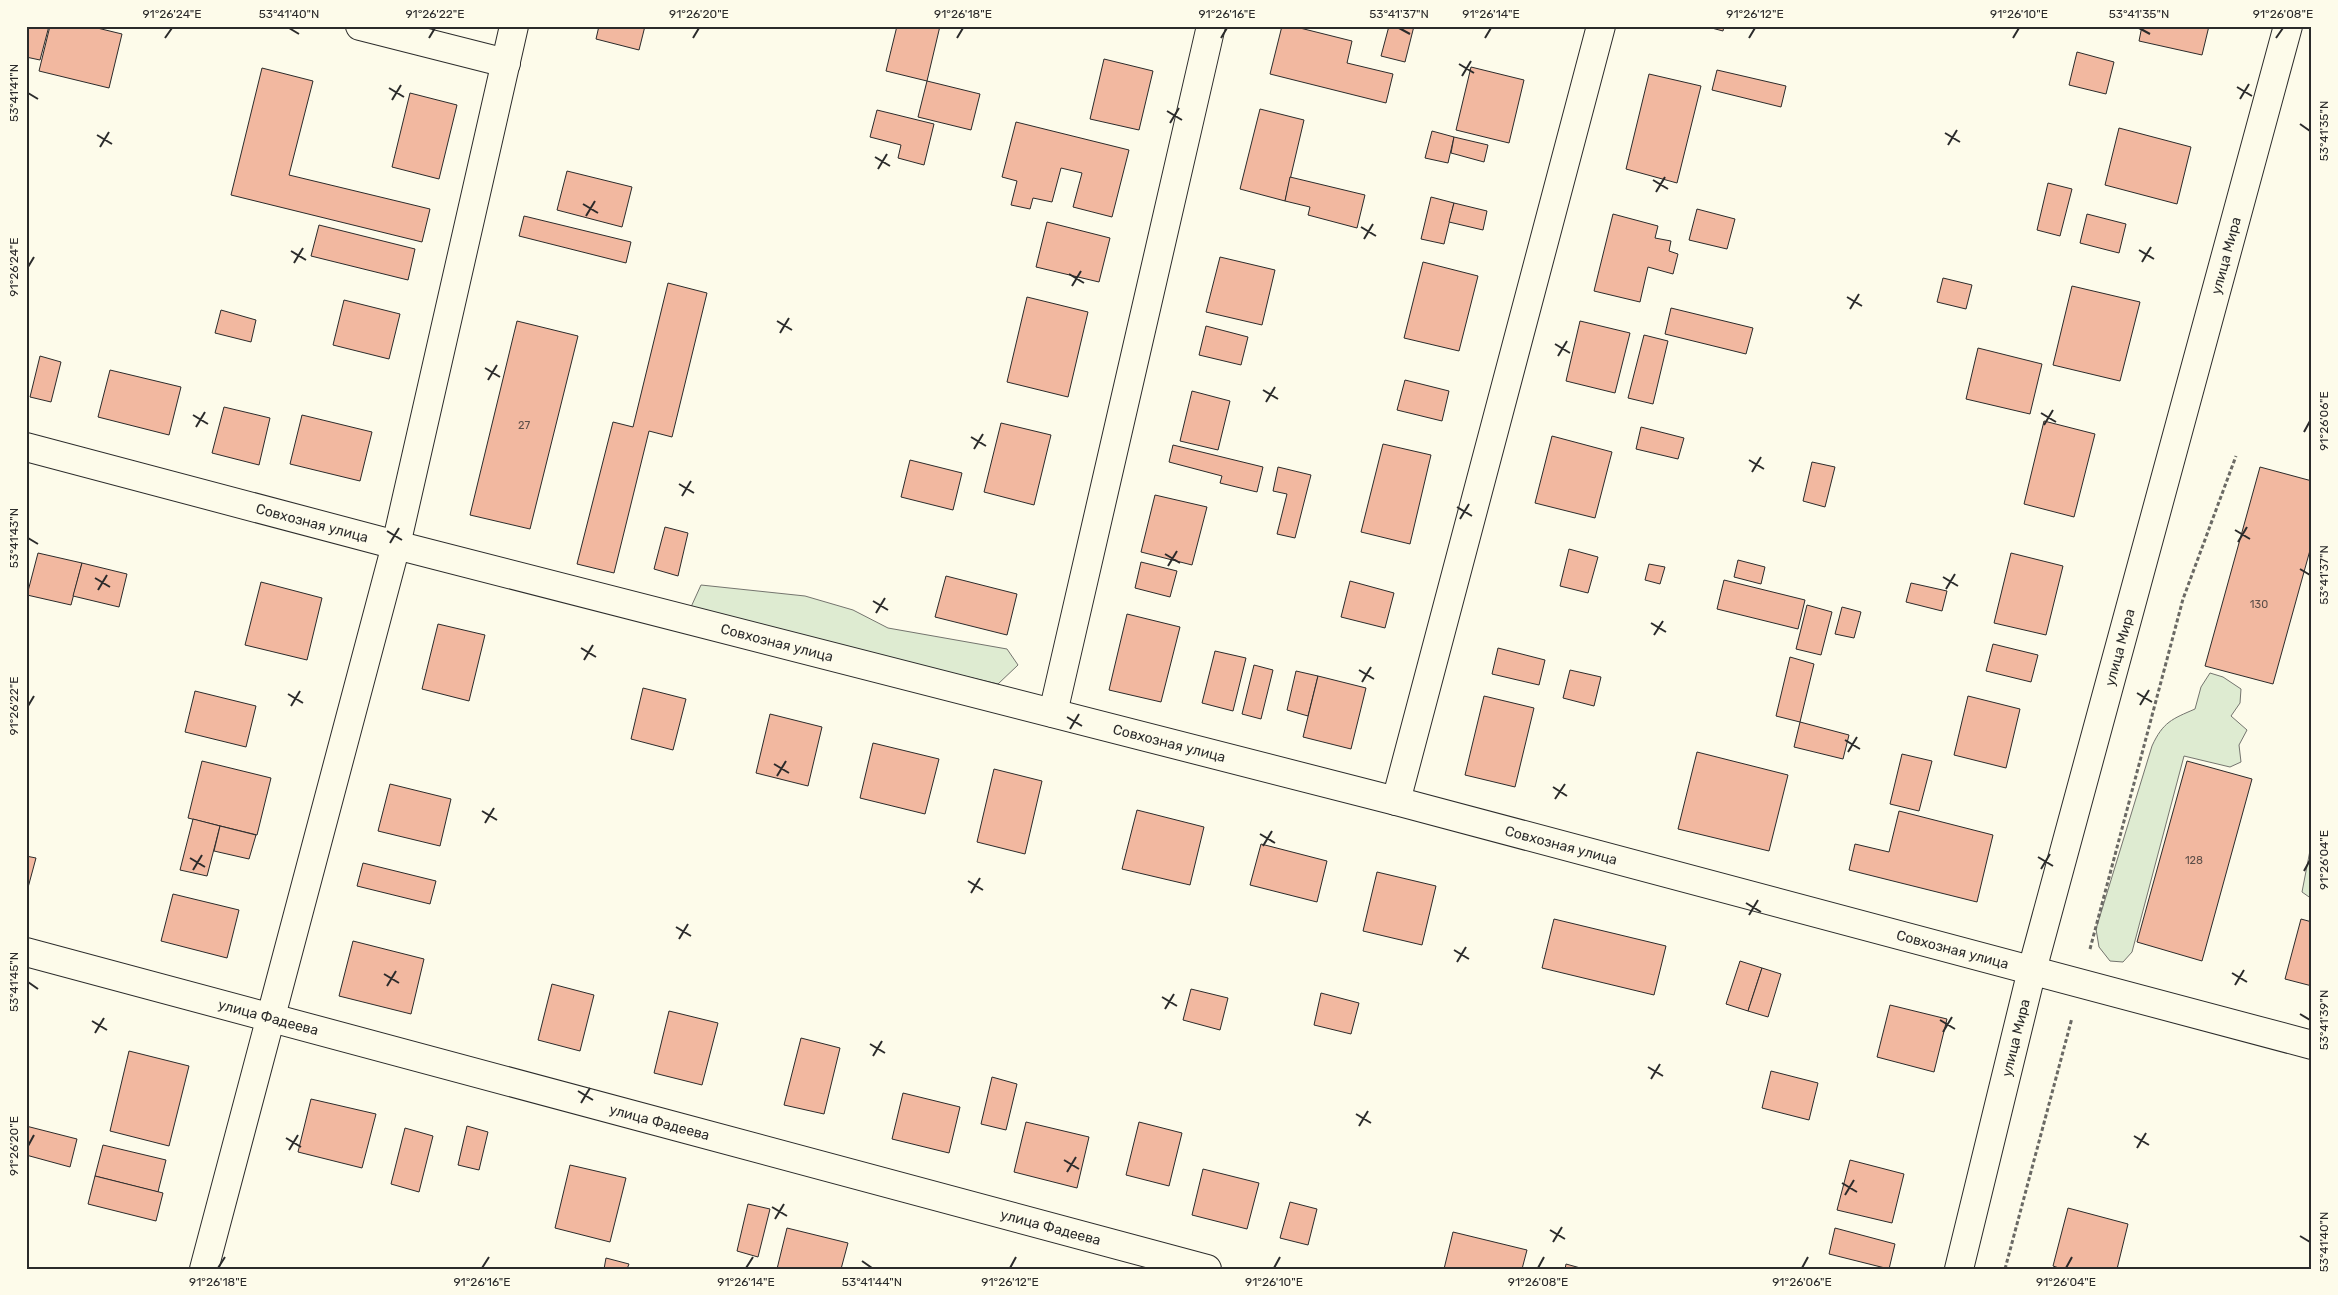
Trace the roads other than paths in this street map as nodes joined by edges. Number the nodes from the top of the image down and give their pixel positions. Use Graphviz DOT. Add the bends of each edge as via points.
graph roads {
  1 [pos="360,26"];
  2 [pos="514,26"];
  3 [pos="1211,26"];
  4 [pos="1601,26"];
  5 [pos="2288,26"];
  6 [pos="506,63"];
  7 [pos="26,447"];
  8 [pos="396,545"];
  9 [pos="1053,713"];
  10 [pos="1396,801"];
  11 [pos="26,952"];
  12 [pos="2032,970"];
  13 [pos="270,1016"];
  14 [pos="2312,1045"];
  15 [pos="204,1269"];
  16 [pos="1207,1269"];
  17 [pos="1958,1269"];
  1 -- 6 [label="street"];
  2 -- 6 [label="street"];
  3 -- 9 [label="street"];
  4 -- 10 [label="street"];
  5 -- 12 [label="street, улица Мира"];
  6 -- 8 [label="street"];
  7 -- 8 [label="street, Совхозная улица"];
  8 -- 9 [label="street, Совхозная улица"];
  8 -- 13 [label="street"];
  9 -- 10 [label="street, Совхозная улица"];
  10 -- 12 [label="street, Совхозная улица"];
  11 -- 13 [label="street, улица Фадеева"];
  12 -- 14 [label="street, Совхозная улица"];
  12 -- 17 [label="street, улица Мира"];
  13 -- 15 [label="street"];
  13 -- 16 [label="street, улица Фадеева"];
}
